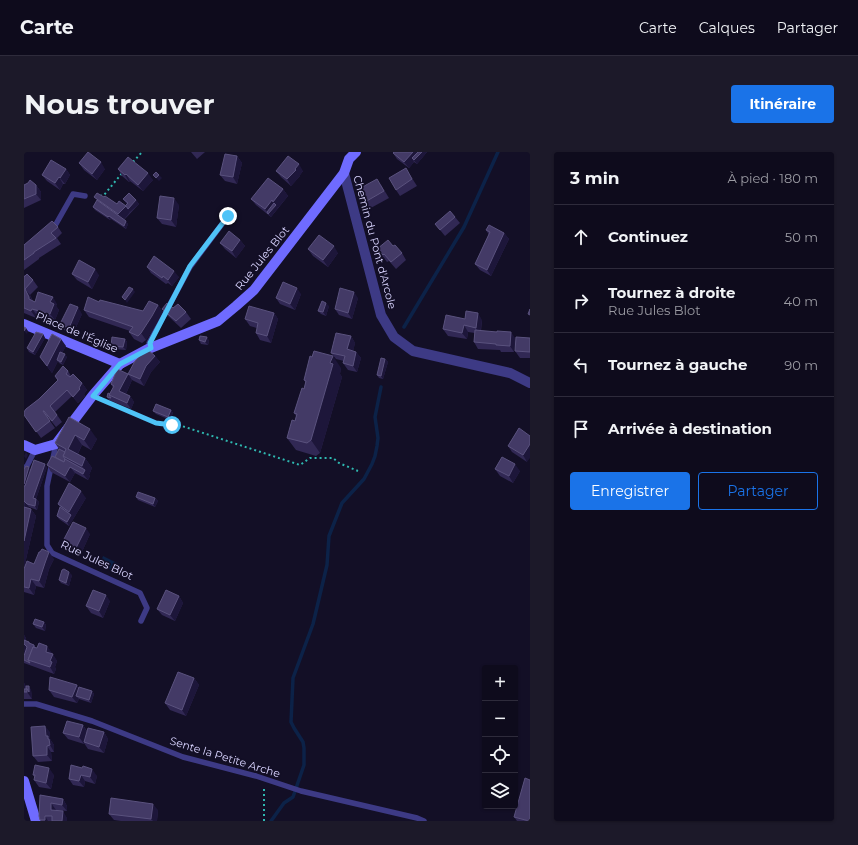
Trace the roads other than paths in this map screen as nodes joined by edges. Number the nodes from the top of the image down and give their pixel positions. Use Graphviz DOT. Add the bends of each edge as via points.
graph roads {
  1 [pos="351,154"];
  2 [pos="344,173"];
  3 [pos="85,196"];
  4 [pos="228,216"];
  5 [pos="45,232"];
  6 [pos="24,324"];
  7 [pos="151,348"];
  8 [pos="120,364"];
  9 [pos="530,383"];
  10 [pos="56,444"];
  11 [pos="24,445"];
  12 [pos="35,450"];
  13 [pos="24,468"];
  14 [pos="141,620"];
  15 [pos="24,704"];
  16 [pos="24,781"];
  17 [pos="36,821"];
  18 [pos="424,821"];
  1 -- 2 [label="street, Rue Jules Blot"];
  2 -- 7 [label="street, Rue Jules Blot" via="254,290 218,321"];
  2 -- 9 [label="street, Chemin du Pont d'Arcole" via="381,315 394,337 413,351 510,373"];
  3 -- 5 [label="lane" via="73,194 56,224"];
  4 -- 7 [label="lane" via="190,266 150,343"];
  6 -- 8 [label="street, Place de l'Église"];
  7 -- 8 [label="street, Rue Jules Blot"];
  8 -- 10 [label="street, Rue Jules Blot"];
  10 -- 12 [label="street"];
  10 -- 14 [label="lane, Rue Jules Blot" via="47,486 47,545 52,553 140,593 147,608"];
  11 -- 12 [label="street"];
  12 -- 13 [label="lane"];
  15 -- 18 [label="lane, Sente la Petite Arche" via="36,704 92,721 183,757 301,791"];
  16 -- 17 [label="street"];
}
